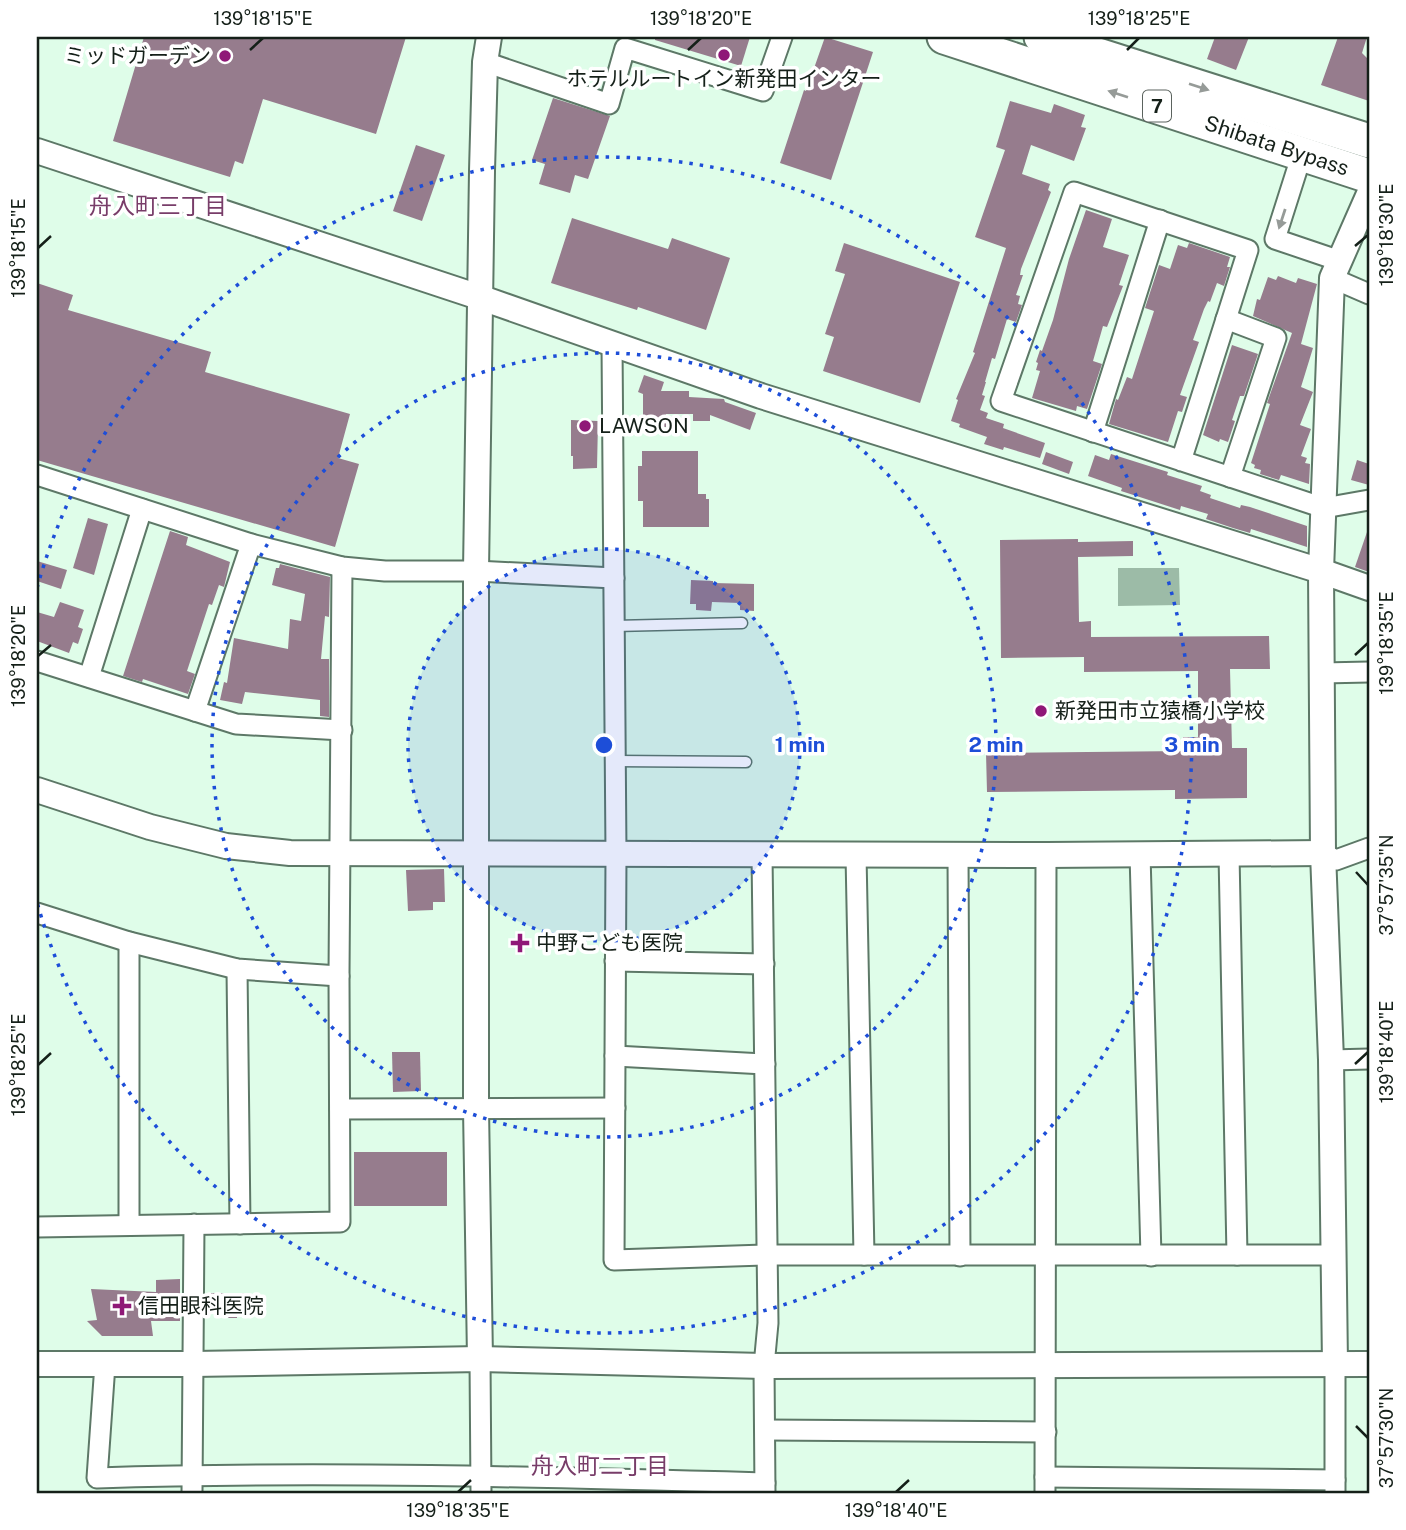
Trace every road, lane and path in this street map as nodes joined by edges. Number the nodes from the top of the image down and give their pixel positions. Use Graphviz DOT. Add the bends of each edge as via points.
graph roads {
  1 [pos="489,37"];
  2 [pos="782,37"];
  3 [pos="944,37"];
  4 [pos="1041,37"];
  5 [pos="485,62"];
  6 [pos="1369,141"];
  7 [pos="37,151"];
  8 [pos="1302,154"];
  9 [pos="1369,176"];
  10 [pos="1369,194"];
  11 [pos="1160,220"];
  12 [pos="1336,269"];
  13 [pos="1369,294"];
  14 [pos="479,297"];
  15 [pos="1226,319"];
  16 [pos="612,344"];
  17 [pos="1093,432"];
  18 [pos="1181,461"];
  19 [pos="37,475"];
  20 [pos="1230,477"];
  21 [pos="1369,500"];
  22 [pos="1324,508"];
  23 [pos="142,509"];
  24 [pos="251,544"];
  25 [pos="342,567"];
  26 [pos="476,570"];
  27 [pos="1321,570"];
  28 [pos="614,578"];
  29 [pos="1369,588"];
  30 [pos="742,623"];
  31 [pos="614,626"];
  32 [pos="37,661"];
  33 [pos="1369,672"];
  34 [pos="1322,673"];
  35 [pos="89,677"];
  36 [pos="195,711"];
  37 [pos="342,730"];
  38 [pos="615,761"];
  39 [pos="746,762"];
  40 [pos="37,790"];
  41 [pos="1369,848"];
  42 [pos="1323,853"];
  43 [pos="342,854"];
  44 [pos="475,854"];
  45 [pos="616,854"];
  46 [pos="1140,854"];
  47 [pos="1229,854"];
  48 [pos="762,855"];
  49 [pos="856,855"];
  50 [pos="958,855"];
  51 [pos="1046,855"];
  52 [pos="37,914"];
  53 [pos="129,942"];
  54 [pos="615,961"];
  55 [pos="764,964"];
  56 [pos="237,969"];
  57 [pos="339,976"];
  58 [pos="615,1056"];
  59 [pos="1369,1059"];
  60 [pos="1331,1060"];
  61 [pos="765,1064"];
  62 [pos="476,1108"];
  63 [pos="615,1108"];
  64 [pos="340,1109"];
  65 [pos="194,1224"];
  66 [pos="240,1224"];
  67 [pos="129,1225"];
  68 [pos="37,1227"];
  69 [pos="767,1255"];
  70 [pos="864,1255"];
  71 [pos="1237,1255"];
  72 [pos="1333,1255"];
  73 [pos="960,1256"];
  74 [pos="1046,1256"];
  75 [pos="1151,1256"];
  76 [pos="480,1359"];
  77 [pos="37,1364"];
  78 [pos="105,1364"];
  79 [pos="193,1364"];
  80 [pos="1045,1364"];
  81 [pos="1335,1364"];
  82 [pos="1369,1364"];
  83 [pos="764,1366"];
  84 [pos="765,1430"];
  85 [pos="1045,1432"];
  86 [pos="192,1484"];
  87 [pos="481,1484"];
  88 [pos="1045,1485"];
  89 [pos="1335,1487"];
  90 [pos="765,1488"];
  1 -- 5 [label="street"];
  2 -- 5 [label="street" via="763,92 625,48 609,104"];
  8 -- 3 [label="highway, Shibata Bypass / 7, one-way"];
  4 -- 6 [label="highway, Shibata Bypass / 7, one-way"];
  5 -- 14 [label="street"];
  7 -- 14 [label="street"];
  8 -- 9 [label="highway, Shibata Bypass / 7"];
  8 -- 12 [label="street, one-way" via="1275,239"];
  10 -- 12 [label="street"];
  11 -- 15 [label="street" via="1248,250"];
  11 -- 17 [label="street"];
  11 -- 17 [label="street" via="1074,192 1001,401"];
  12 -- 13 [label="street"];
  12 -- 22 [label="street"];
  14 -- 16 [label="street"];
  14 -- 26 [label="street"];
  15 -- 18 [label="street"];
  15 -- 20 [label="street" via="1276,338"];
  16 -- 27 [label="street" via="761,396"];
  16 -- 28 [label="street"];
  17 -- 18 [label="street"];
  18 -- 20 [label="street"];
  19 -- 23 [label="street"];
  20 -- 22 [label="street"];
  21 -- 22 [label="street"];
  22 -- 27 [label="street"];
  23 -- 24 [label="street"];
  23 -- 35 [label="street"];
  24 -- 25 [label="street"];
  24 -- 36 [label="street"];
  25 -- 26 [label="street"];
  25 -- 37 [label="street"];
  26 -- 28 [label="street"];
  26 -- 44 [label="street"];
  27 -- 29 [label="street"];
  27 -- 34 [label="street"];
  28 -- 31 [label="street"];
  30 -- 31 [label="lane"];
  31 -- 38 [label="street"];
  32 -- 35 [label="street"];
  33 -- 34 [label="street"];
  34 -- 42 [label="street"];
  35 -- 36 [label="street"];
  36 -- 37 [label="street" via="236,724"];
  37 -- 43 [label="street"];
  38 -- 39 [label="lane"];
  38 -- 45 [label="street"];
  40 -- 43 [label="street" via="226,846"];
  41 -- 42 [label="street" via="1336,860"];
  42 -- 47 [label="street"];
  42 -- 60 [label="street"];
  43 -- 44 [label="street"];
  43 -- 57 [label="street"];
  44 -- 45 [label="street"];
  44 -- 62 [label="street"];
  45 -- 48 [label="street"];
  45 -- 54 [label="street"];
  46 -- 47 [label="street"];
  46 -- 51 [label="street"];
  46 -- 75 [label="street"];
  47 -- 71 [label="street"];
  48 -- 49 [label="street"];
  48 -- 55 [label="street"];
  49 -- 50 [label="street"];
  49 -- 70 [label="street"];
  50 -- 51 [label="street"];
  50 -- 73 [label="street"];
  51 -- 74 [label="street"];
  52 -- 53 [label="street"];
  53 -- 56 [label="street"];
  53 -- 67 [label="street"];
  54 -- 55 [label="street"];
  54 -- 58 [label="street"];
  55 -- 61 [label="street"];
  56 -- 57 [label="street"];
  56 -- 66 [label="street"];
  57 -- 64 [label="street"];
  58 -- 61 [label="street"];
  58 -- 63 [label="street"];
  59 -- 60 [label="street"];
  60 -- 72 [label="street"];
  61 -- 69 [label="street"];
  62 -- 63 [label="street"];
  62 -- 64 [label="street"];
  62 -- 76 [label="street"];
  63 -- 69 [label="street" via="614,1260"];
  64 -- 66 [label="street" via="341,1222"];
  65 -- 66 [label="street"];
  65 -- 67 [label="street"];
  65 -- 79 [label="street"];
  67 -- 68 [label="street"];
  69 -- 70 [label="street"];
  69 -- 83 [label="street"];
  70 -- 73 [label="street"];
  71 -- 72 [label="street"];
  71 -- 75 [label="street"];
  72 -- 81 [label="street"];
  73 -- 74 [label="street"];
  74 -- 75 [label="street"];
  74 -- 80 [label="street"];
  76 -- 79 [label="street"];
  76 -- 83 [label="street"];
  76 -- 87 [label="street"];
  77 -- 78 [label="street"];
  78 -- 79 [label="street"];
  78 -- 86 [label="street" via="97,1478"];
  79 -- 86 [label="street"];
  80 -- 81 [label="street"];
  80 -- 83 [label="street"];
  80 -- 85 [label="street"];
  81 -- 82 [label="street"];
  81 -- 89 [label="street"];
  83 -- 84 [label="street"];
  84 -- 85 [label="street"];
  84 -- 90 [label="street"];
  85 -- 88 [label="street"];
  86 -- 87 [label="street"];
  87 -- 90 [label="street"];
  88 -- 89 [label="street"];
}
